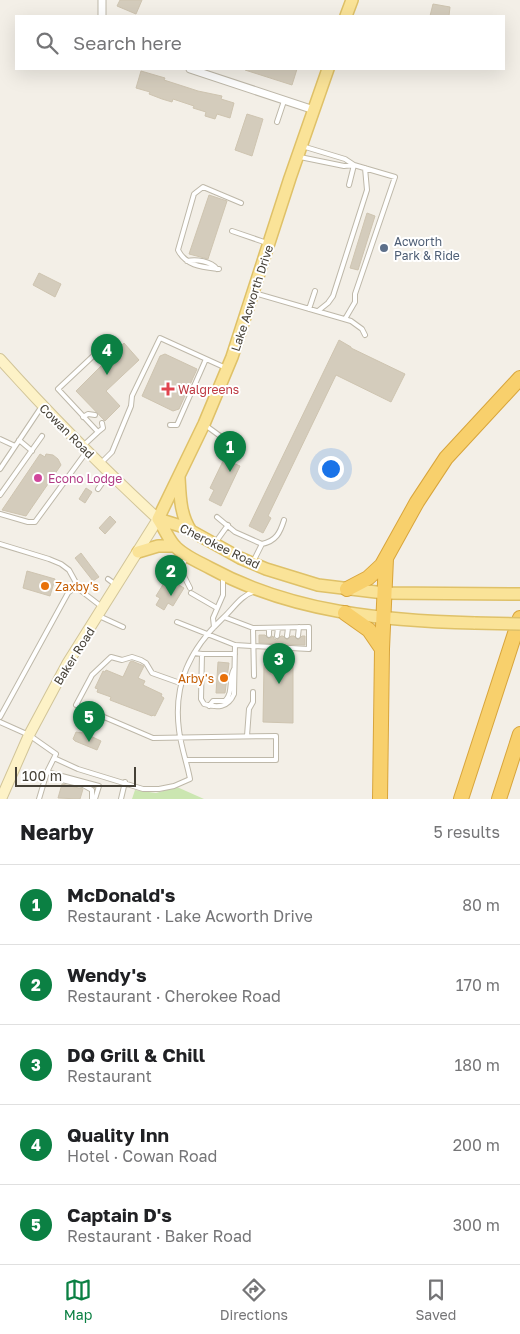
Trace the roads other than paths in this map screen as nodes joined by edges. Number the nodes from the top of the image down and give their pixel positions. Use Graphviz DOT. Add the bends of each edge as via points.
graph roads {
  1 [pos="102,0"];
  2 [pos="352,0"];
  3 [pos="102,15"];
  4 [pos="346,15"];
  5 [pos="193,70"];
  6 [pos="328,70"];
  7 [pos="284,100"];
  8 [pos="314,110"];
  9 [pos="277,122"];
  10 [pos="300,152"];
  11 [pos="354,165"];
  12 [pos="365,168"];
  13 [pos="349,185"];
  14 [pos="241,203"];
  15 [pos="232,231"];
  16 [pos="270,244"];
  17 [pos="218,269"];
  18 [pos="315,291"];
  19 [pos="254,293"];
  20 [pos="309,309"];
  21 [pos="318,311"];
  22 [pos="345,319"];
  23 [pos="364,335"];
  24 [pos="108,342"];
  25 [pos="0,359"];
  26 [pos="206,359"];
  27 [pos="228,369"];
  28 [pos="520,378"];
  29 [pos="42,406"];
  30 [pos="95,415"];
  31 [pos="83,417"];
  32 [pos="102,423"];
  33 [pos="204,424"];
  34 [pos="170,425"];
  35 [pos="98,432"];
  36 [pos="42,436"];
  37 [pos="0,439"];
  38 [pos="19,440"];
  39 [pos="226,441"];
  40 [pos="15,446"];
  41 [pos="85,449"];
  42 [pos="32,451"];
  43 [pos="100,464"];
  44 [pos="0,468"];
  45 [pos="109,473"];
  46 [pos="179,476"];
  47 [pos="98,489"];
  48 [pos="0,495"];
  49 [pos="0,514"];
  50 [pos="217,518"];
  51 [pos="158,520"];
  52 [pos="284,520"];
  53 [pos="228,525"];
  54 [pos="191,531"];
  55 [pos="0,544"];
  56 [pos="214,544"];
  57 [pos="262,544"];
  58 [pos="175,546"];
  59 [pos="138,552"];
  60 [pos="188,555"];
  61 [pos="386,559"];
  62 [pos="252,563"];
  63 [pos="172,570"];
  64 [pos="178,572"];
  65 [pos="223,575"];
  66 [pos="108,579"];
  67 [pos="77,586"];
  68 [pos="117,586"];
  69 [pos="190,588"];
  70 [pos="259,590"];
  71 [pos="347,590"];
  72 [pos="191,593"];
  73 [pos="384,593"];
  74 [pos="520,594"];
  75 [pos="217,608"];
  76 [pos="101,612"];
  77 [pos="345,613"];
  78 [pos="224,617"];
  79 [pos="385,618"];
  80 [pos="520,618"];
  81 [pos="177,622"];
  82 [pos="520,624"];
  83 [pos="214,626"];
  84 [pos="123,627"];
  85 [pos="299,627"];
  86 [pos="253,628"];
  87 [pos="269,628"];
  88 [pos="278,628"];
  89 [pos="288,628"];
  90 [pos="207,635"];
  91 [pos="269,635"];
  92 [pos="278,636"];
  93 [pos="287,636"];
  94 [pos="298,636"];
  95 [pos="235,645"];
  96 [pos="253,646"];
  97 [pos="382,650"];
  98 [pos="194,653"];
  99 [pos="202,654"];
  100 [pos="235,654"];
  101 [pos="254,676"];
  102 [pos="180,683"];
  103 [pos="253,692"];
  104 [pos="0,717"];
  105 [pos="0,722"];
  106 [pos="520,734"];
  107 [pos="29,735"];
  108 [pos="247,736"];
  109 [pos="180,737"];
  110 [pos="54,758"];
  111 [pos="186,760"];
  112 [pos="47,772"];
  113 [pos="59,775"];
  114 [pos="125,782"];
  115 [pos="2,799"];
  116 [pos="38,799"];
  117 [pos="94,799"];
  118 [pos="121,799"];
  119 [pos="380,799"];
  120 [pos="461,799"];
  121 [pos="498,799"];
  1 -- 3 [label="street"];
  2 -- 4 [label="main road"];
  5 -- 7 [label="street"];
  6 -- 8 [label="main road, Lake Acworth Drive"];
  7 -- 8 [label="street"];
  7 -- 9 [label="lane"];
  8 -- 10 [label="main road, Lake Acworth Drive"];
  10 -- 11 [label="lane" via="344,166"];
  10 -- 11 [label="lane" via="345,159"];
  10 -- 16 [label="main road, Lake Acworth Drive"];
  11 -- 12 [label="lane"];
  11 -- 13 [label="lane"];
  12 -- 21 [label="lane" via="367,190 333,296"];
  12 -- 22 [label="lane" via="395,177 355,302"];
  14 -- 17 [label="lane" via="202,187 194,194 178,250 191,264"];
  15 -- 16 [label="lane"];
  16 -- 19 [label="main road, Lake Acworth Drive"];
  18 -- 20 [label="lane"];
  19 -- 20 [label="lane"];
  19 -- 27 [label="main road, Lake Acworth Drive"];
  20 -- 21 [label="lane"];
  21 -- 22 [label="lane"];
  22 -- 23 [label="lane" via="362,329"];
  24 -- 31 [label="lane" via="58,390"];
  25 -- 29 [label="main road, Cowan Road"];
  26 -- 27 [label="lane"];
  26 -- 34 [label="lane" via="177,425"];
  26 -- 43 [label="lane" via="160,338 132,396 112,452"];
  27 -- 33 [label="main road, Lake Acworth Drive"];
  28 -- 61 [label="highway" via="446,458 416,502"];
  29 -- 38 [label="lane"];
  29 -- 41 [label="main road, Cowan Road"];
  30 -- 31 [label="lane"];
  31 -- 35 [label="lane"];
  32 -- 35 [label="lane" via="103,428"];
  33 -- 39 [label="lane"];
  33 -- 46 [label="main road, Lake Acworth Drive"];
  35 -- 41 [label="lane"];
  36 -- 42 [label="lane"];
  37 -- 40 [label="lane"];
  38 -- 40 [label="lane"];
  38 -- 42 [label="lane"];
  40 -- 44 [label="lane"];
  41 -- 43 [label="main road, Cowan Road"];
  41 -- 49 [label="lane" via="35,522"];
  42 -- 48 [label="lane"];
  43 -- 45 [label="main road, Cowan Road"];
  45 -- 47 [label="lane"];
  45 -- 51 [label="main road, Cowan Road"];
  46 -- 51 [label="main road, Lake Acworth Drive"];
  46 -- 54 [label="main road" via="181,505"];
  50 -- 53 [label="lane"];
  51 -- 54 [label="main road, Cherokee Road"];
  51 -- 58 [label="main road, Cherokee Road"];
  51 -- 59 [label="main road, Baker Road"];
  52 -- 57 [label="lane" via="275,540"];
  53 -- 56 [label="lane"];
  53 -- 57 [label="lane" via="235,532"];
  54 -- 56 [label="main road, Cherokee Road"];
  55 -- 67 [label="lane" via="61,564 69,570"];
  56 -- 62 [label="main road, Cherokee Road"];
  57 -- 62 [label="lane"];
  58 -- 59 [label="main road" via="158,546"];
  58 -- 60 [label="main road, Cherokee Road"];
  59 -- 68 [label="main road, Baker Road"];
  60 -- 64 [label="lane"];
  60 -- 65 [label="main road, Cherokee Road"];
  61 -- 71 [label="highway" via="368,578"];
  61 -- 73 [label="highway"];
  62 -- 71 [label="main road, Cherokee Road" via="310,583"];
  63 -- 64 [label="lane"];
  64 -- 69 [label="lane"];
  65 -- 70 [label="main road, Cherokee Road"];
  65 -- 75 [label="lane" via="223,595"];
  66 -- 68 [label="lane"];
  67 -- 76 [label="lane"];
  67 -- 104 [label="lane" via="68,593"];
  68 -- 76 [label="main road, Baker Road"];
  70 -- 77 [label="main road, Cherokee Road"];
  70 -- 78 [label="lane" via="240,599"];
  71 -- 73 [label="main road, Cherokee Road"];
  72 -- 75 [label="lane"];
  73 -- 74 [label="main road, Cherokee Road"];
  73 -- 79 [label="highway"];
  75 -- 83 [label="lane"];
  76 -- 84 [label="lane"];
  76 -- 107 [label="main road, Baker Road" via="67,664"];
  77 -- 79 [label="main road, Cherokee Road"];
  77 -- 97 [label="highway" via="369,630"];
  78 -- 83 [label="lane"];
  78 -- 86 [label="lane"];
  79 -- 82 [label="main road, Cherokee Road, bridge"];
  79 -- 97 [label="highway"];
  80 -- 120 [label="highway"];
  81 -- 90 [label="lane"];
  83 -- 90 [label="lane"];
  85 -- 89 [label="lane"];
  85 -- 94 [label="lane"];
  85 -- 96 [label="lane" via="309,627 309,649"];
  86 -- 87 [label="lane"];
  86 -- 96 [label="lane"];
  87 -- 88 [label="lane"];
  87 -- 91 [label="lane"];
  88 -- 89 [label="lane"];
  88 -- 92 [label="lane"];
  89 -- 93 [label="lane"];
  90 -- 95 [label="lane"];
  90 -- 98 [label="lane"];
  95 -- 96 [label="lane"];
  95 -- 100 [label="lane"];
  96 -- 101 [label="lane"];
  97 -- 119 [label="highway"];
  98 -- 99 [label="lane"];
  98 -- 102 [label="lane"];
  99 -- 100 [label="lane"];
  99 -- 100 [label="lane" via="201,699 209,706 226,705 231,701"];
  102 -- 109 [label="lane"];
  102 -- 109 [label="lane" via="152,673 145,662 135,658 122,660 111,657 92,675 76,706 150,737"];
  103 -- 108 [label="lane"];
  105 -- 107 [label="lane"];
  106 -- 121 [label="highway"];
  107 -- 110 [label="lane" via="56,754"];
  107 -- 115 [label="main road, Baker Road"];
  108 -- 109 [label="lane"];
  108 -- 111 [label="lane" via="276,736 276,760"];
  109 -- 111 [label="lane"];
  110 -- 112 [label="lane"];
  110 -- 114 [label="lane" via="78,769"];
  111 -- 114 [label="lane" via="190,779 174,786 143,789"];
  112 -- 113 [label="lane"];
  112 -- 116 [label="lane"];
  113 -- 117 [label="lane" via="62,780 92,790"];
  113 -- 117 [label="lane" via="99,786"];
  114 -- 118 [label="lane"];
}
